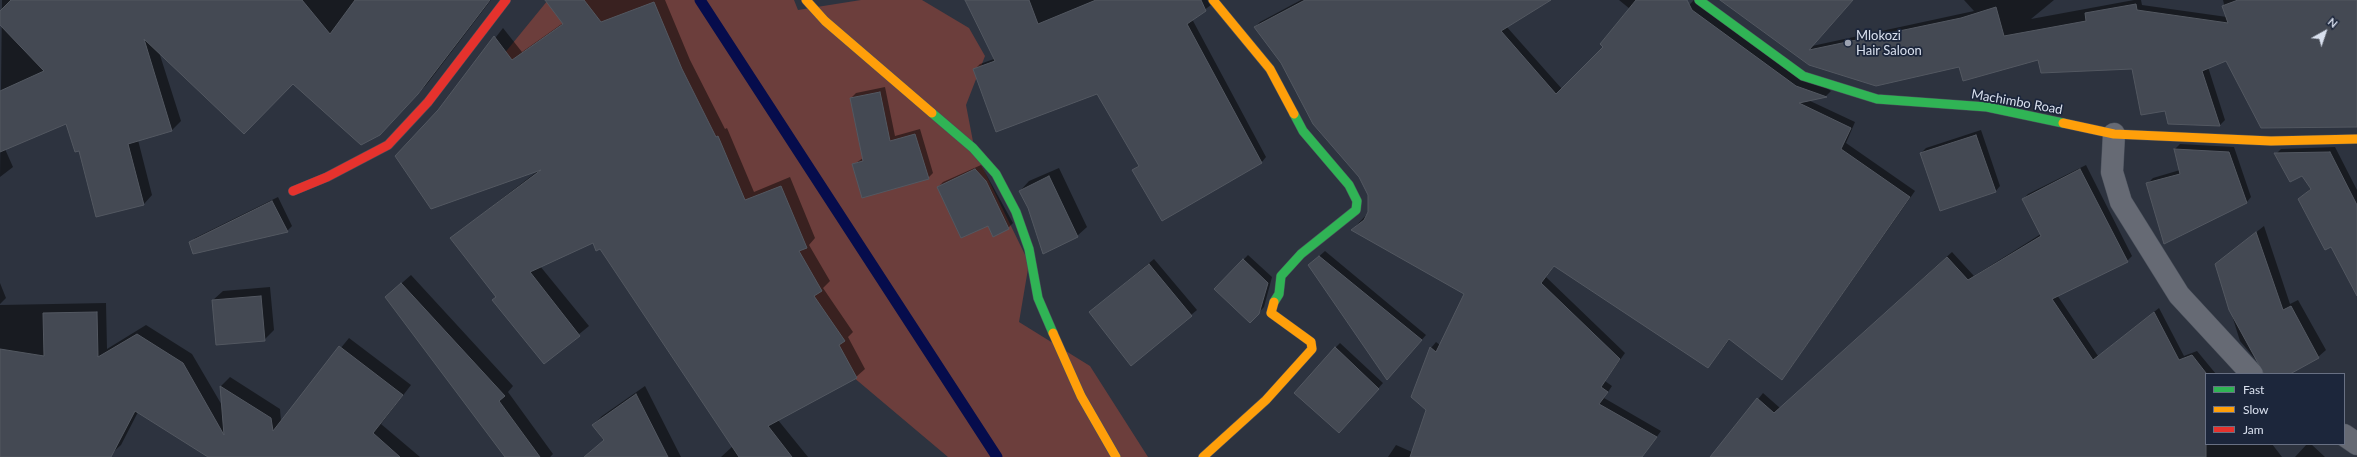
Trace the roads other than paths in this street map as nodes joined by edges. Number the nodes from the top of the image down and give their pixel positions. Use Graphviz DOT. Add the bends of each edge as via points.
graph roads {
  1 [pos="506,0"];
  2 [pos="806,0"];
  3 [pos="1213,0"];
  4 [pos="1699,0"];
  5 [pos="2114,134"];
  6 [pos="2357,139"];
  7 [pos="294,192"];
  8 [pos="2251,373"];
  9 [pos="2345,436"];
  10 [pos="2357,444"];
  11 [pos="1116,457"];
  12 [pos="1203,457"];
  1 -- 7 [label="street" via="428,102 388,145"];
  2 -- 11 [label="street" via="831,26 973,148 996,174 1016,212 1029,250 1042,305 1081,396"];
  3 -- 12 [label="street" via="1270,69 1303,131 1349,185 1357,201 1356,210 1301,254 1281,276 1279,294 1271,313 1311,342 1312,349 1309,354 1266,400"];
  4 -- 5 [label="street, Machimbo Road" via="1802,76 1877,99 1987,108"];
  5 -- 6 [label="street, Machimbo Road" via="2271,141"];
  5 -- 8 [label="street" via="2112,172 2121,202 2179,295"];
  9 -- 10 [label="street"];
}
